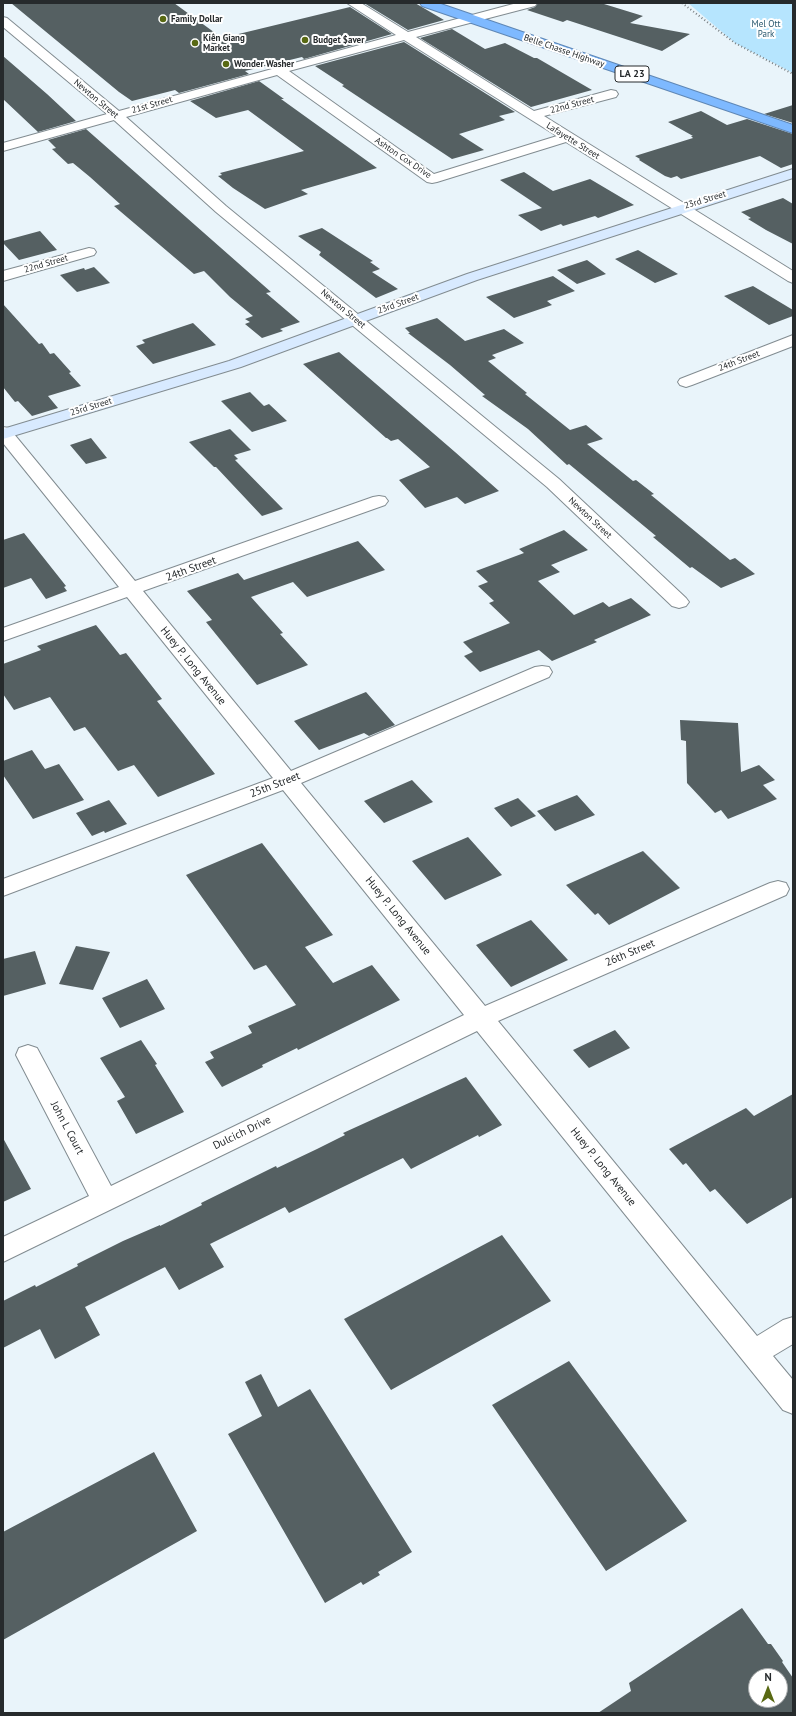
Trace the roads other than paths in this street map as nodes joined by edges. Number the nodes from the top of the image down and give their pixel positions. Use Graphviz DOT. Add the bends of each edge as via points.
graph roads {
  1 [pos="353,3"];
  2 [pos="426,3"];
  3 [pos="460,3"];
  4 [pos="531,3"];
  5 [pos="491,14"];
  6 [pos="471,19"];
  7 [pos="3,20"];
  8 [pos="408,36"];
  9 [pos="635,62"];
  10 [pos="283,69"];
  11 [pos="611,94"];
  12 [pos="116,115"];
  13 [pos="533,115"];
  14 [pos="793,129"];
  15 [pos="568,137"];
  16 [pos="3,147"];
  17 [pos="793,173"];
  18 [pos="681,208"];
  19 [pos="89,252"];
  20 [pos="3,276"];
  21 [pos="793,278"];
  22 [pos="356,320"];
  23 [pos="793,340"];
  24 [pos="686,382"];
  25 [pos="3,433"];
  26 [pos="379,502"];
  27 [pos="132,590"];
  28 [pos="679,602"];
  29 [pos="3,635"];
  30 [pos="542,672"];
  31 [pos="287,781"];
  32 [pos="4,885"];
  33 [pos="778,889"];
  34 [pos="481,1018"];
  35 [pos="28,1055"];
  36 [pos="105,1200"];
  37 [pos="3,1250"];
  38 [pos="793,1329"];
  39 [pos="754,1353"];
  40 [pos="793,1401"];
  1 -- 8 [label="street, Lafayette Street"];
  2 -- 6 [label="highway, Belle Chasse Highway / LA 23"];
  3 -- 5 [label="highway, Belle Chasse Highway / LA 23"];
  4 -- 5 [label="street, 21st Street"];
  5 -- 6 [label="street, 21st Street"];
  5 -- 9 [label="highway, Belle Chasse Highway / LA 23"];
  6 -- 8 [label="street, 21st Street"];
  6 -- 14 [label="highway, Belle Chasse Highway / LA 23"];
  7 -- 12 [label="street, Newton Street"];
  8 -- 10 [label="street, 21st Street"];
  8 -- 13 [label="street, Lafayette Street"];
  10 -- 12 [label="street, 21st Street"];
  10 -- 15 [label="street, Ashton Cox Drive" via="432,180"];
  11 -- 13 [label="street, 22nd Street"];
  12 -- 16 [label="street, 21st Street"];
  12 -- 22 [label="street, Newton Street" via="221,209"];
  13 -- 15 [label="street, Lafayette Street"];
  15 -- 18 [label="street, Lafayette Street"];
  17 -- 18 [label="street, 23rd Street"];
  18 -- 21 [label="street, Lafayette Street"];
  18 -- 22 [label="street, 23rd Street" via="472,277"];
  19 -- 20 [label="street, 22nd Street"];
  22 -- 25 [label="street, 23rd Street" via="235,364"];
  22 -- 28 [label="street, Newton Street" via="553,483"];
  23 -- 24 [label="street, 24th Street"];
  25 -- 27 [label="street, Huey P. Long Avenue"];
  26 -- 27 [label="street, 24th Street"];
  27 -- 29 [label="street, 24th Street"];
  27 -- 31 [label="street, Huey P. Long Avenue"];
  30 -- 31 [label="street, 25th Street"];
  31 -- 32 [label="street, 25th Street"];
  31 -- 34 [label="street, Huey P. Long Avenue"];
  33 -- 34 [label="street, 26th Street"];
  34 -- 36 [label="street, Dulcich Drive"];
  34 -- 39 [label="street, Huey P. Long Avenue"];
  35 -- 36 [label="street, John L Court"];
  36 -- 37 [label="street, Dulcich Drive"];
  38 -- 39 [label="street"];
  39 -- 40 [label="street, Huey P. Long Avenue"];
}
